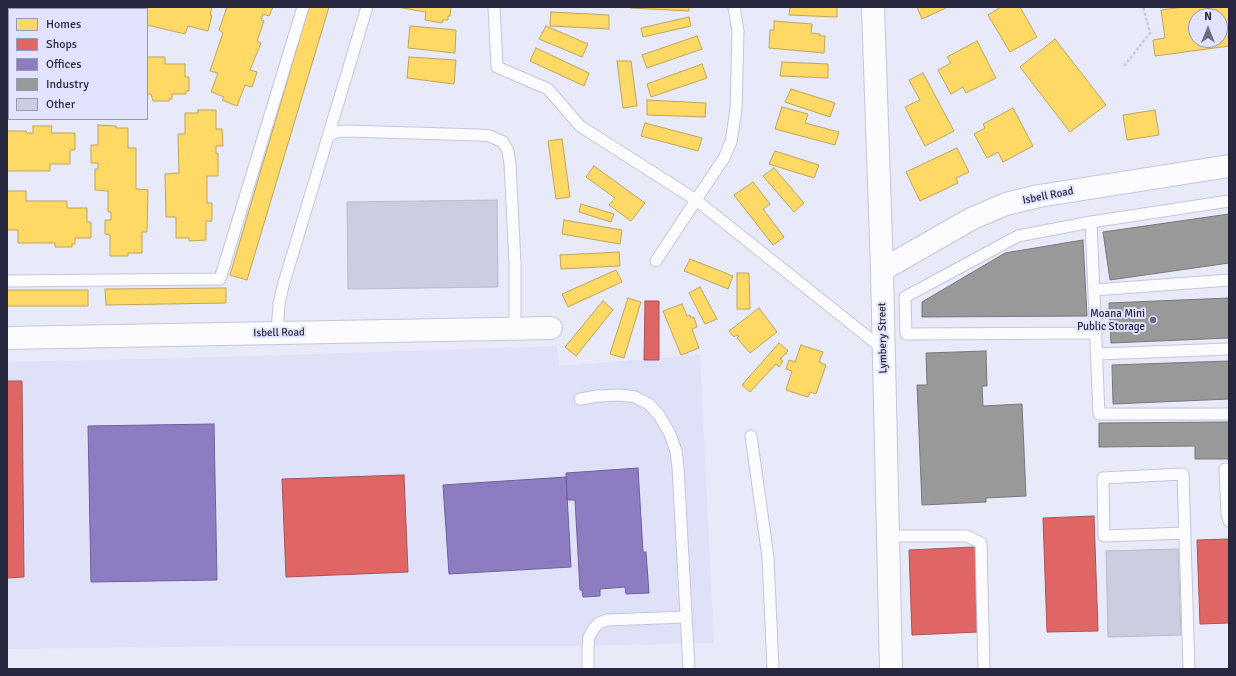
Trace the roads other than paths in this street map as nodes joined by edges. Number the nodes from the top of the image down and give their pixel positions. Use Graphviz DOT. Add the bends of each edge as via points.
graph roads {
  1 [pos="303,7"];
  2 [pos="367,7"];
  3 [pos="494,7"];
  4 [pos="734,7"];
  5 [pos="873,7"];
  6 [pos="328,136"];
  7 [pos="1229,166"];
  8 [pos="696,200"];
  9 [pos="1229,201"];
  10 [pos="1091,222"];
  11 [pos="656,261"];
  12 [pos="882,270"];
  13 [pos="1229,280"];
  14 [pos="7,281"];
  15 [pos="1094,290"];
  16 [pos="551,328"];
  17 [pos="515,329"];
  18 [pos="277,333"];
  19 [pos="1096,333"];
  20 [pos="7,338"];
  21 [pos="883,349"];
  22 [pos="1229,349"];
  23 [pos="1097,354"];
  24 [pos="580,399"];
  25 [pos="1229,414"];
  26 [pos="751,436"];
  27 [pos="1225,469"];
  28 [pos="1229,521"];
  29 [pos="1185,533"];
  30 [pos="887,536"];
  31 [pos="686,617"];
  32 [pos="588,669"];
  33 [pos="689,669"];
  34 [pos="773,669"];
  35 [pos="891,669"];
  36 [pos="984,669"];
  37 [pos="1190,669"];
  1 -- 14 [label="lane" via="220,279"];
  2 -- 6 [label="lane"];
  3 -- 8 [label="lane" via="498,67 548,88 580,126"];
  4 -- 8 [label="lane" via="738,31 736,108 731,142 724,158"];
  5 -- 12 [label="street, Lymbery Street"];
  6 -- 17 [label="lane" via="346,131 471,135 490,136 503,142 508,151 510,164"];
  6 -- 18 [label="lane" via="283,286"];
  7 -- 12 [label="street, Isbell Road" via="1039,196 1006,204 971,219"];
  8 -- 11 [label="lane"];
  8 -- 21 [label="lane"];
  9 -- 10 [label="lane"];
  10 -- 15 [label="lane"];
  10 -- 19 [label="lane" via="1018,236 905,297 906,334"];
  12 -- 21 [label="street, Lymbery Street"];
  13 -- 15 [label="lane"];
  15 -- 19 [label="lane"];
  16 -- 17 [label="street, Isbell Road"];
  17 -- 18 [label="street, Isbell Road"];
  18 -- 20 [label="street, Isbell Road"];
  19 -- 23 [label="lane"];
  21 -- 30 [label="street, Lymbery Street"];
  22 -- 23 [label="lane"];
  23 -- 25 [label="lane" via="1099,414"];
  24 -- 31 [label="lane" via="620,395 635,397 648,404 659,415 670,434 678,467"];
  26 -- 34 [label="lane" via="768,557"];
  27 -- 28 [label="lane"];
  29 -- 29 [label="lane" via="1183,474 1103,478 1104,536"];
  29 -- 37 [label="lane"];
  30 -- 35 [label="street, Lymbery Street"];
  30 -- 36 [label="lane" via="967,536 981,543"];
  31 -- 32 [label="lane" via="607,620 599,623 590,637"];
  31 -- 33 [label="lane"];
}
